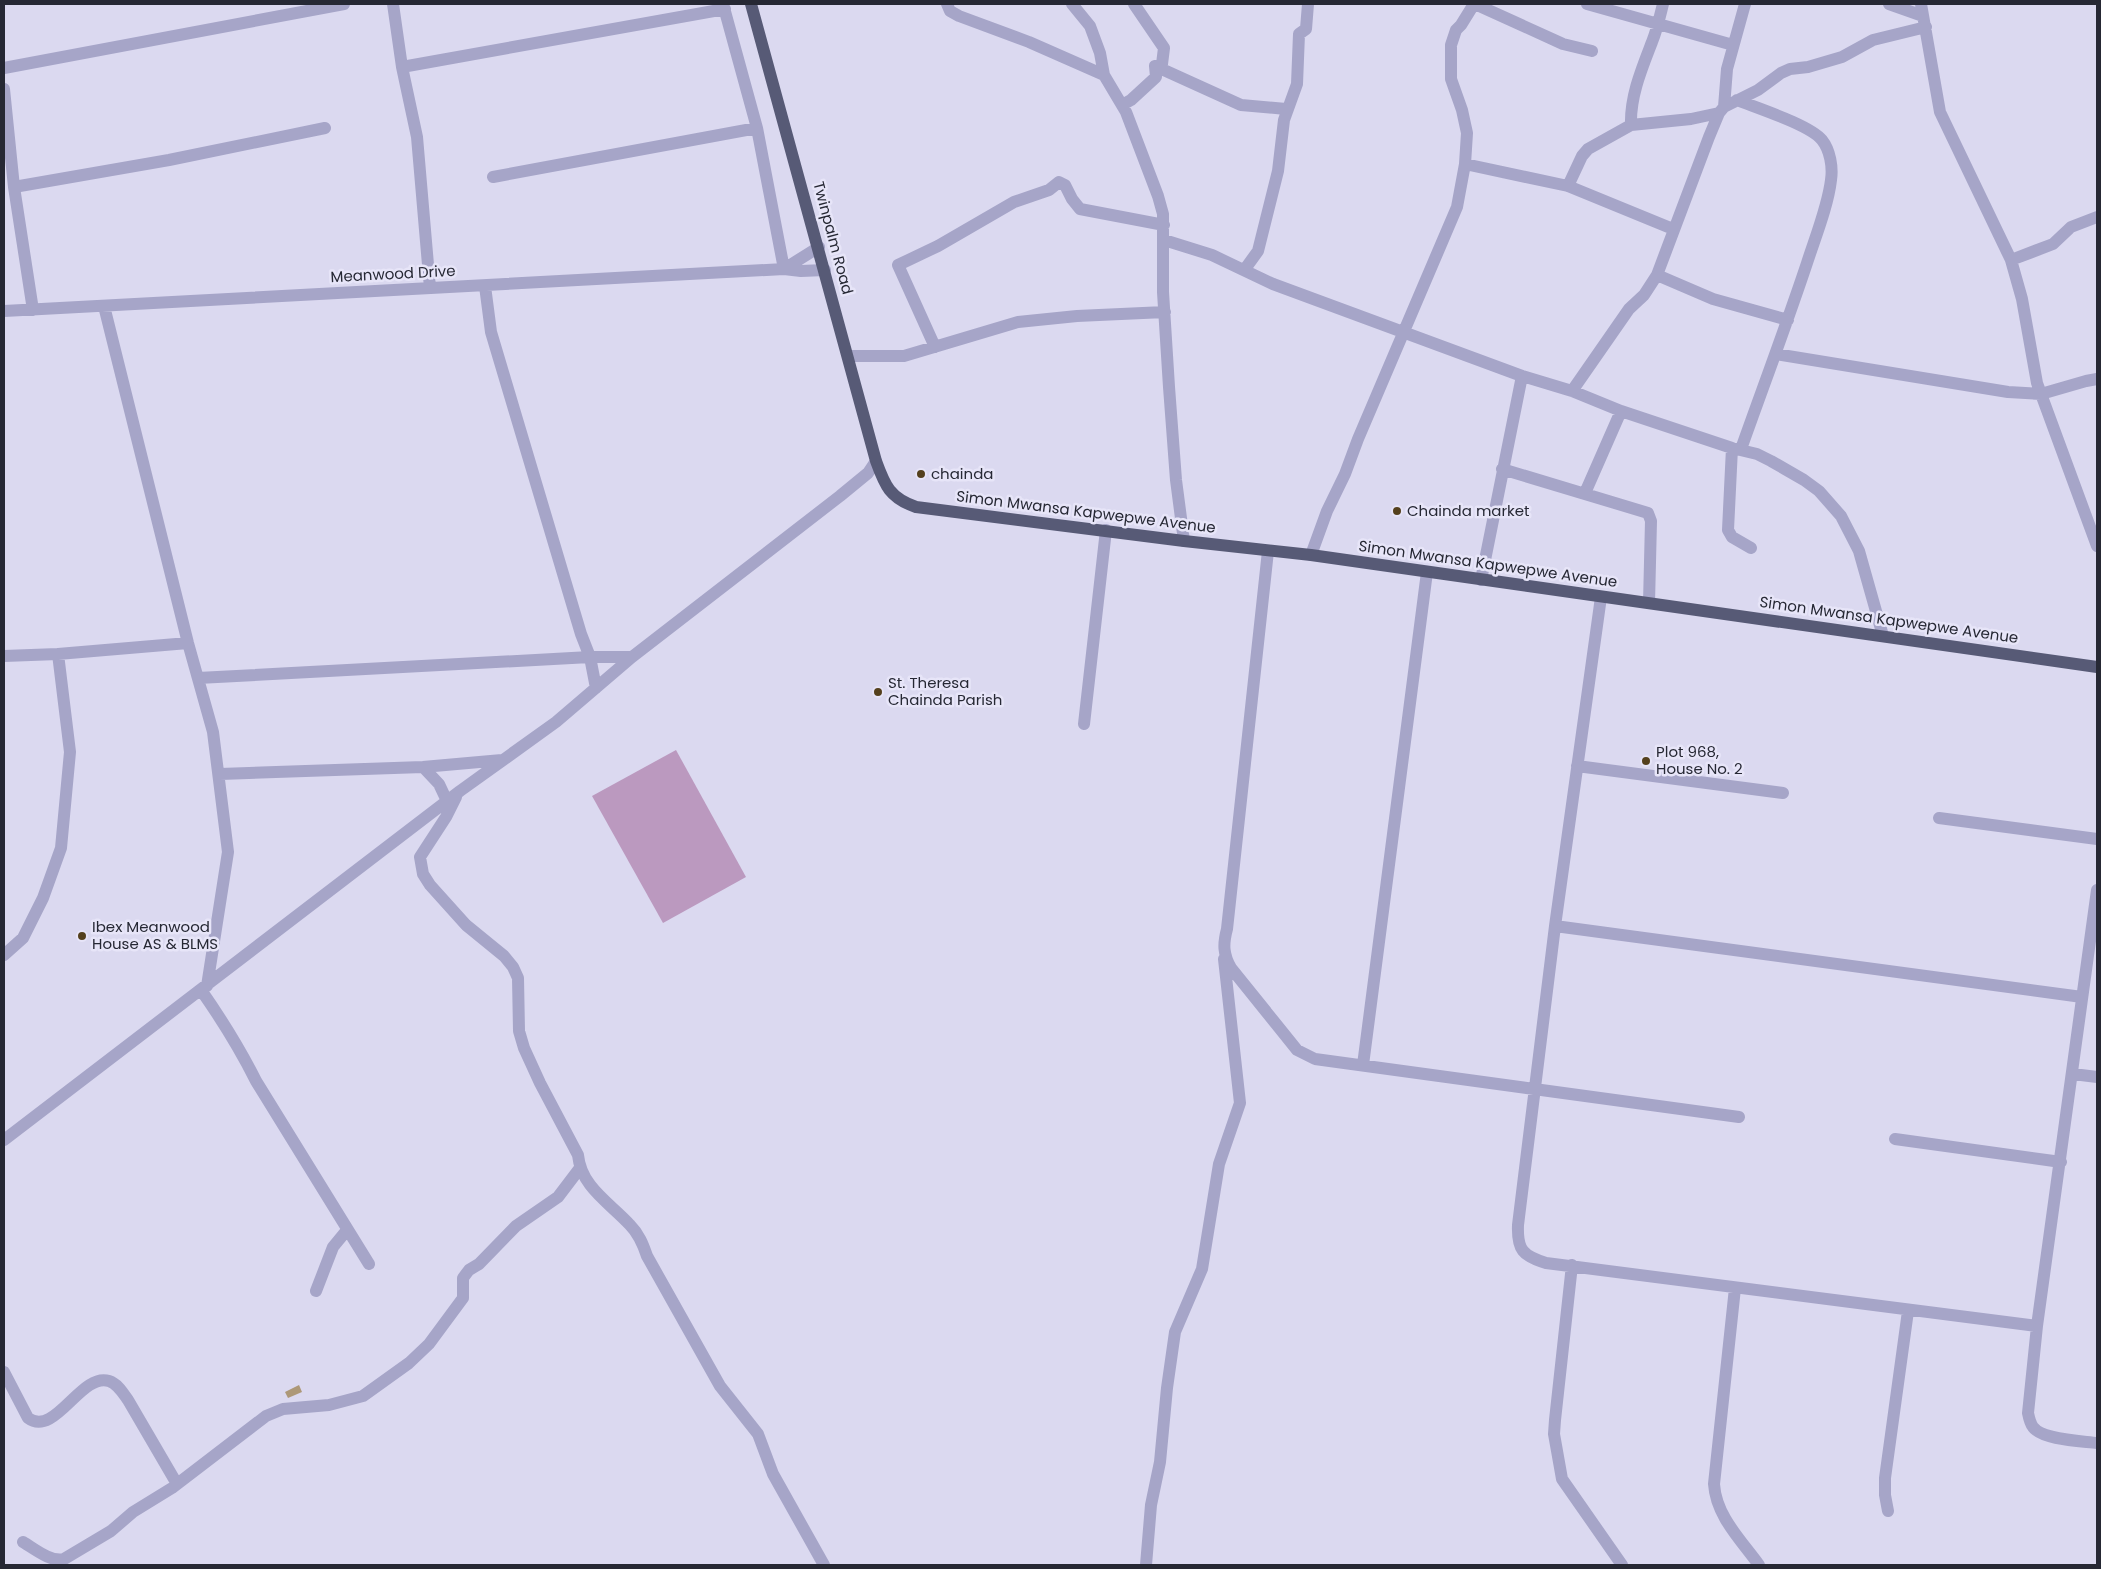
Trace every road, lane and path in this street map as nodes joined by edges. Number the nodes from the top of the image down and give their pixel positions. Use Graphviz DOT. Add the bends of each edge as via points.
graph roads {
  1 [pos="344,4"];
  2 [pos="393,4"];
  3 [pos="751,4"];
  4 [pos="947,4"];
  5 [pos="1072,4"];
  6 [pos="1134,4"];
  7 [pos="1308,4"];
  8 [pos="1474,4"];
  9 [pos="1587,4"];
  10 [pos="1663,4"];
  11 [pos="1744,4"];
  12 [pos="1890,4"];
  13 [pos="724,6"];
  14 [pos="1923,16"];
  15 [pos="1658,24"];
  16 [pos="1734,45"];
  17 [pos="1592,51"];
  18 [pos="1155,66"];
  19 [pos="402,67"];
  20 [pos="4,68"];
  21 [pos="1104,75"];
  22 [pos="4,89"];
  23 [pos="1737,100"];
  24 [pos="1122,105"];
  25 [pos="1286,109"];
  26 [pos="1722,110"];
  27 [pos="1631,125"];
  28 [pos="325,128"];
  29 [pos="757,128"];
  30 [pos="1465,164"];
  31 [pos="493,177"];
  32 [pos="1568,186"];
  33 [pos="14,187"];
  34 [pos="2097,217"];
  35 [pos="1164,225"];
  36 [pos="1673,229"];
  37 [pos="1164,240"];
  38 [pos="819,247"];
  39 [pos="2010,260"];
  40 [pos="784,269"];
  41 [pos="825,270"];
  42 [pos="1245,270"];
  43 [pos="1656,275"];
  44 [pos="485,286"];
  45 [pos="430,288"];
  46 [pos="104,306"];
  47 [pos="33,310"];
  48 [pos="4,311"];
  49 [pos="1165,312"];
  50 [pos="1788,320"];
  51 [pos="1404,333"];
  52 [pos="935,347"];
  53 [pos="1776,354"];
  54 [pos="848,356"];
  55 [pos="1522,376"];
  56 [pos="2097,379"];
  57 [pos="1572,391"];
  58 [pos="2041,394"];
  59 [pos="1621,410"];
  60 [pos="1736,448"];
  61 [pos="876,461"];
  62 [pos="1502,469"];
  63 [pos="883,481"];
  64 [pos="1585,493"];
  65 [pos="1106,530"];
  66 [pos="1184,541"];
  67 [pos="2097,546"];
  68 [pos="1751,548"];
  69 [pos="1268,551"];
  70 [pos="1311,555"];
  71 [pos="1427,572"];
  72 [pos="1481,580"];
  73 [pos="1601,597"];
  74 [pos="1649,604"];
  75 [pos="1883,636"];
  76 [pos="188,643"];
  77 [pos="58,654"];
  78 [pos="4,656"];
  79 [pos="590,657"];
  80 [pos="632,657"];
  81 [pos="2097,667"];
  82 [pos="198,678"];
  83 [pos="596,688"];
  84 [pos="1084,724"];
  85 [pos="502,760"];
  86 [pos="1577,766"];
  87 [pos="423,767"];
  88 [pos="220,774"];
  89 [pos="460,791"];
  90 [pos="1783,793"];
  91 [pos="447,801"];
  92 [pos="1939,818"];
  93 [pos="2097,840"];
  94 [pos="2097,890"];
  95 [pos="1555,926"];
  96 [pos="1223,943"];
  97 [pos="4,955"];
  98 [pos="204,988"];
  99 [pos="2082,997"];
  100 [pos="1363,1065"];
  101 [pos="2073,1074"];
  102 [pos="2097,1077"];
  103 [pos="1534,1088"];
  104 [pos="1739,1118"];
  105 [pos="4,1140"];
  106 [pos="1895,1140"];
  107 [pos="2061,1162"];
  108 [pos="580,1168"];
  109 [pos="348,1230"];
  110 [pos="369,1264"];
  111 [pos="1572,1265"];
  112 [pos="1735,1288"];
  113 [pos="316,1292"];
  114 [pos="1908,1310"];
  115 [pos="2037,1326"];
  116 [pos="4,1372"];
  117 [pos="2097,1443"];
  118 [pos="177,1484"];
  119 [pos="1888,1511"];
  120 [pos="23,1542"];
  121 [pos="824,1565"];
  122 [pos="1146,1565"];
  123 [pos="1622,1565"];
  124 [pos="1759,1565"];
  1 -- 20 [label="street"];
  2 -- 19 [label="street"];
  3 -- 38 [label="main road, Twinpalm Road"];
  4 -- 21 [label="street" via="950,11 959,16"];
  5 -- 21 [label="street" via="1090,26"];
  6 -- 18 [label="street" via="1164,48 1162,64"];
  7 -- 25 [label="street" via="1306,29 1299,34 1297,84"];
  8 -- 17 [label="street" via="1563,44"];
  8 -- 30 [label="street" via="1456,30 1451,45 1451,79 1466,123"];
  9 -- 15 [label="street"];
  10 -- 15 [label="street"];
  11 -- 16 [label="street"];
  12 -- 14 [label="street"];
  13 -- 19 [label="street"];
  13 -- 29 [label="street"];
  14 -- 23 [label="street" via="1830,61 1790,69"];
  14 -- 39 [label="street" via="1940,112"];
  15 -- 16 [label="street"];
  15 -- 27 [label="street" via="1639,78"];
  16 -- 26 [label="street"];
  18 -- 24 [label="street" via="1156,77"];
  18 -- 25 [label="street" via="1241,106"];
  19 -- 45 [label="street" via="417,137"];
  21 -- 24 [label="street"];
  22 -- 33 [label="street"];
  23 -- 26 [label="street"];
  23 -- 50 [label="street" via="1817,135 1827,149 1832,166 1817,232"];
  24 -- 35 [label="street" via="1158,196"];
  25 -- 42 [label="street" via="1278,171 1258,251"];
  26 -- 27 [label="street" via="1691,119"];
  26 -- 36 [label="street"];
  27 -- 32 [label="street" via="1588,149"];
  28 -- 33 [label="street"];
  29 -- 31 [label="street"];
  29 -- 40 [label="street"];
  30 -- 32 [label="street"];
  30 -- 51 [label="street" via="1457,207"];
  32 -- 36 [label="street"];
  33 -- 47 [label="street"];
  34 -- 39 [label="street" via="2071,226 2053,244"];
  35 -- 37 [label="street"];
  35 -- 52 [label="street" via="1080,209 1065,185 1059,182 1049,190 1014,202 898,265"];
  36 -- 43 [label="street"];
  37 -- 42 [label="street" via="1212,255"];
  37 -- 49 [label="street"];
  38 -- 40 [label="street"];
  38 -- 41 [label="main road, Twinpalm Road"];
  39 -- 58 [label="street" via="2022,298"];
  40 -- 41 [label="street, Meanwood Drive"];
  40 -- 44 [label="street, Meanwood Drive"];
  41 -- 54 [label="main road, Twinpalm Road"];
  42 -- 51 [label="street" via="1273,284"];
  43 -- 50 [label="street" via="1713,299"];
  43 -- 57 [label="street" via="1644,296 1629,309"];
  44 -- 45 [label="street, Meanwood Drive"];
  44 -- 79 [label="street" via="491,332 580,634"];
  45 -- 46 [label="street, Meanwood Drive"];
  46 -- 47 [label="street, Meanwood Drive"];
  46 -- 76 [label="street"];
  47 -- 48 [label="street, Meanwood Drive"];
  49 -- 52 [label="street" via="1018,322"];
  49 -- 66 [label="street" via="1176,480"];
  50 -- 53 [label="street"];
  51 -- 55 [label="street"];
  51 -- 70 [label="street"];
  52 -- 54 [label="street" via="904,356"];
  53 -- 58 [label="street" via="1958,385"];
  53 -- 60 [label="street"];
  54 -- 61 [label="main road, Twinpalm Road"];
  55 -- 57 [label="street"];
  55 -- 62 [label="street"];
  56 -- 58 [label="street"];
  57 -- 59 [label="street"];
  58 -- 67 [label="street"];
  59 -- 60 [label="street"];
  59 -- 64 [label="street"];
  60 -- 68 [label="street" via="1728,530 1732,537"];
  60 -- 75 [label="street" via="1757,454 1804,480 1841,516 1859,551"];
  61 -- 63 [label="main road, Twinpalm Road"];
  61 -- 80 [label="street" via="868,473 840,496"];
  62 -- 64 [label="street"];
  62 -- 72 [label="street"];
  63 -- 65 [label="main road, Simon Mwansa Kapwepwe Avenue" via="893,495 916,507"];
  64 -- 74 [label="street" via="1644,511 1650,517"];
  65 -- 66 [label="main road, Simon Mwansa Kapwepwe Avenue"];
  65 -- 84 [label="street"];
  66 -- 69 [label="main road, Simon Mwansa Kapwepwe Avenue"];
  69 -- 70 [label="main road, Simon Mwansa Kapwepwe Avenue"];
  69 -- 96 [label="street"];
  70 -- 71 [label="main road, Simon Mwansa Kapwepwe Avenue"];
  71 -- 72 [label="main road, Simon Mwansa Kapwepwe Avenue"];
  71 -- 100 [label="street"];
  72 -- 73 [label="main road, Simon Mwansa Kapwepwe Avenue"];
  73 -- 74 [label="main road, Simon Mwansa Kapwepwe Avenue"];
  73 -- 86 [label="street"];
  74 -- 75 [label="main road, Simon Mwansa Kapwepwe Avenue"];
  75 -- 81 [label="main road, Simon Mwansa Kapwepwe Avenue"];
  76 -- 77 [label="street"];
  76 -- 82 [label="street"];
  77 -- 78 [label="street"];
  77 -- 97 [label="street" via="70,752 61,848 43,898 23,938"];
  79 -- 80 [label="street"];
  79 -- 82 [label="street"];
  79 -- 83 [label="street"];
  80 -- 83 [label="street"];
  82 -- 88 [label="street" via="213,732"];
  83 -- 85 [label="street" via="556,722"];
  85 -- 87 [label="street"];
  85 -- 89 [label="street"];
  86 -- 90 [label="street"];
  86 -- 95 [label="street"];
  87 -- 88 [label="street"];
  87 -- 91 [label="street" via="439,784"];
  88 -- 98 [label="street" via="228,852"];
  89 -- 91 [label="street"];
  89 -- 108 [label="street" via="424,849 420,864 423,874 466,925 513,967 518,978 519,1031 524,1048 578,1155"];
  91 -- 98 [label="street"];
  92 -- 93 [label="street"];
  94 -- 99 [label="street"];
  95 -- 99 [label="street"];
  95 -- 103 [label="street"];
  96 -- 100 [label="street" via="1231,968 1297,1050 1315,1059"];
  96 -- 122 [label="street" via="1240,1103 1219,1164 1202,1269 1176,1332 1160,1462 1151,1506"];
  98 -- 105 [label="street"];
  98 -- 109 [label="street" via="256,1081"];
  99 -- 101 [label="street"];
  100 -- 103 [label="street"];
  101 -- 102 [label="street"];
  101 -- 107 [label="street"];
  103 -- 104 [label="street"];
  103 -- 111 [label="street" via="1517,1236 1526,1255 1546,1263"];
  106 -- 107 [label="street"];
  107 -- 115 [label="street"];
  108 -- 118 [label="street" via="558,1197 516,1226 469,1270 463,1278 463,1298 429,1344 409,1363 363,1396 329,1405 283,1409 266,1416"];
  108 -- 121 [label="street" via="593,1189 641,1239 647,1256 720,1386 758,1434 773,1474"];
  109 -- 110 [label="street"];
  109 -- 113 [label="street" via="333,1248"];
  111 -- 112 [label="street"];
  111 -- 123 [label="street" via="1554,1434 1562,1479"];
  112 -- 114 [label="street"];
  112 -- 124 [label="street" via="1715,1498 1720,1511"];
  114 -- 115 [label="street"];
  114 -- 119 [label="street" via="1885,1478"];
  115 -- 117 [label="street" via="2029,1405 2034,1429 2043,1435"];
  116 -- 118 [label="street" via="28,1418 40,1423 90,1386 99,1381 112,1382 128,1400"];
  118 -- 120 [label="street" via="133,1512 111,1531 64,1559 50,1558"];
}
